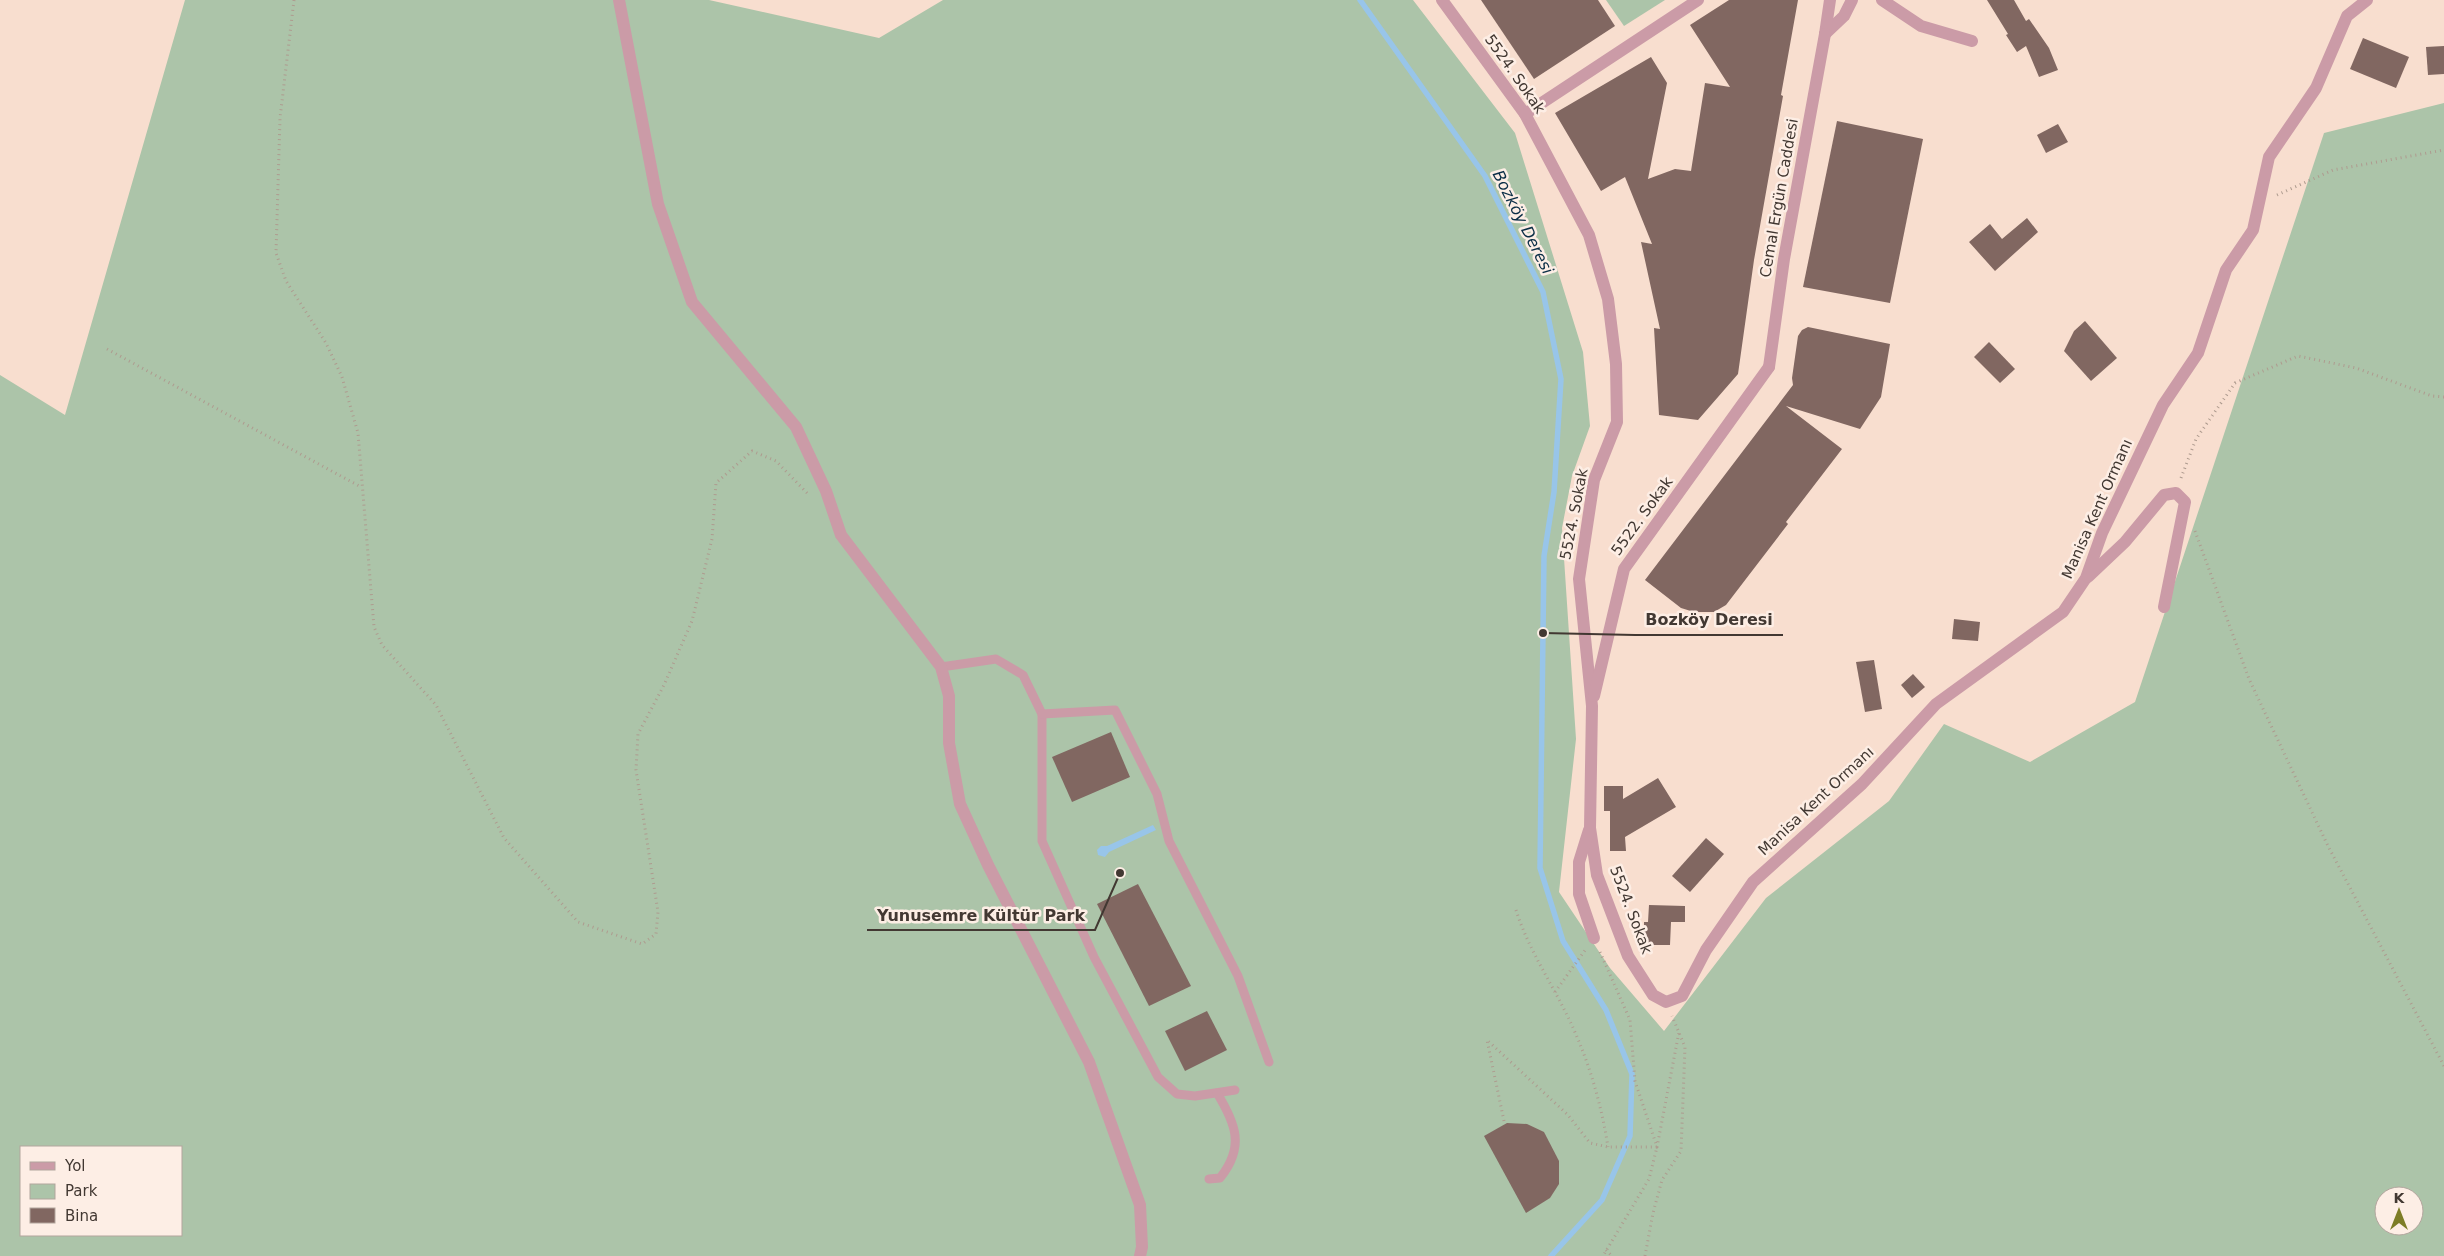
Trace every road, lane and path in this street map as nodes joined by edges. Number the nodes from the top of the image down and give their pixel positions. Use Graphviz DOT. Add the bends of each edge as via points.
graph roads {
  1 [pos="294,0"];
  2 [pos="619,0"];
  3 [pos="1442,0"];
  4 [pos="1698,0"];
  5 [pos="1830,0"];
  6 [pos="1836,0"];
  7 [pos="1848,0"];
  8 [pos="1852,0"];
  9 [pos="1882,0"];
  10 [pos="2367,0"];
  11 [pos="1825,34"];
  12 [pos="1972,41"];
  13 [pos="1526,114"];
  14 [pos="2444,150"];
  15 [pos="2259,202"];
  16 [pos="107,349"];
  17 [pos="1769,367"];
  18 [pos="2444,397"];
  19 [pos="362,488"];
  20 [pos="2176,493"];
  21 [pos="812,500"];
  22 [pos="2195,530"];
  23 [pos="2086,578"];
  24 [pos="2164,607"];
  25 [pos="941,667"];
  26 [pos="1592,706"];
  27 [pos="1042,714"];
  28 [pos="1590,828"];
  29 [pos="1516,910"];
  30 [pos="1590,943"];
  31 [pos="1555,992"];
  32 [pos="1666,1002"];
  33 [pos="1679,1032"];
  34 [pos="1269,1062"];
  35 [pos="2444,1066"];
  36 [pos="1235,1090"];
  37 [pos="1217,1093"];
  38 [pos="1504,1121"];
  39 [pos="1608,1147"];
  40 [pos="1657,1147"];
  41 [pos="1209,1179"];
  42 [pos="1606,1250"];
  43 [pos="1140,1256"];
  44 [pos="1603,1256"];
  45 [pos="1612,1256"];
  46 [pos="1645,1256"];
  1 -- 19 [label="path" via="280,118 276,253 286,281 326,344 342,377 358,433"];
  2 -- 25 [label="street" via="658,204 692,302 796,427 826,491 841,535"];
  3 -- 13 [label="street, 5524. Sokak"];
  4 -- 13 [label="street"];
  5 -- 11 [label="street, Cemal Ergün Caddesi"];
  6 -- 7 [label="street"];
  8 -- 11 [label="street" via="1844,16"];
  9 -- 12 [label="street" via="1921,26"];
  10 -- 15 [label="street, Manisa Kent Ormanı" via="2347,16 2316,88 2270,157"];
  11 -- 17 [label="street, Cemal Ergün Caddesi" via="1784,259"];
  13 -- 26 [label="street, 5524. Sokak" via="1589,235 1608,299 1616,364 1617,422 1594,480 1579,579"];
  14 -- 15 [label="path" via="2332,170"];
  15 -- 23 [label="street, Manisa Kent Ormanı" via="2253,230 2226,270 2198,353 2163,404 2102,533"];
  16 -- 19 [label="path"];
  17 -- 26 [label="street, 5522. Sokak" via="1624,569"];
  18 -- 20 [label="path" via="2432,396 2356,368 2298,356 2235,383 2196,439"];
  19 -- 21 [label="path" via="373,619 382,645 436,704 504,838 578,922 642,944 656,934 658,912 636,770 638,734 692,621 712,539 716,483 752,451 776,461"];
  20 -- 23 [label="street" via="2164,495 2125,542"];
  20 -- 24 [label="street" via="2185,502"];
  22 -- 35 [label="path" via="2249,679 2328,846"];
  23 -- 32 [label="street, Manisa Kent Ormanı" via="2063,612 1936,704 1862,784 1753,882 1706,950 1682,996"];
  25 -- 27 [label="lane" via="996,659 1023,675"];
  25 -- 43 [label="street" via="949,696 949,743 960,804 1089,1062 1140,1206"];
  26 -- 28 [label="street, 5524. Sokak"];
  27 -- 34 [label="lane" via="1115,710 1157,794 1169,841 1238,976"];
  27 -- 37 [label="lane" via="1042,841 1094,957 1158,1077 1176,1094"];
  28 -- 30 [label="street" via="1579,862 1580,894"];
  28 -- 32 [label="street, 5524. Sokak" via="1597,875 1628,956 1653,995"];
  29 -- 31 [label="path" via="1524,937"];
  30 -- 31 [label="path"];
  30 -- 40 [label="path" via="1630,1020 1635,1081"];
  31 -- 39 [label="path" via="1577,1037 1602,1110"];
  32 -- 33 [label="path"];
  33 -- 40 [label="path"];
  33 -- 46 [label="path" via="1685,1047 1681,1152 1662,1180"];
  36 -- 37 [label="lane"];
  37 -- 41 [label="lane" via="1232,1117 1236,1148 1230,1165 1220,1178"];
  38 -- 39 [label="path" via="1487,1040 1568,1115 1590,1143"];
  39 -- 40 [label="path"];
  40 -- 42 [label="path" via="1649,1179"];
  42 -- 44 [label="path"];
  42 -- 45 [label="path"];
}
